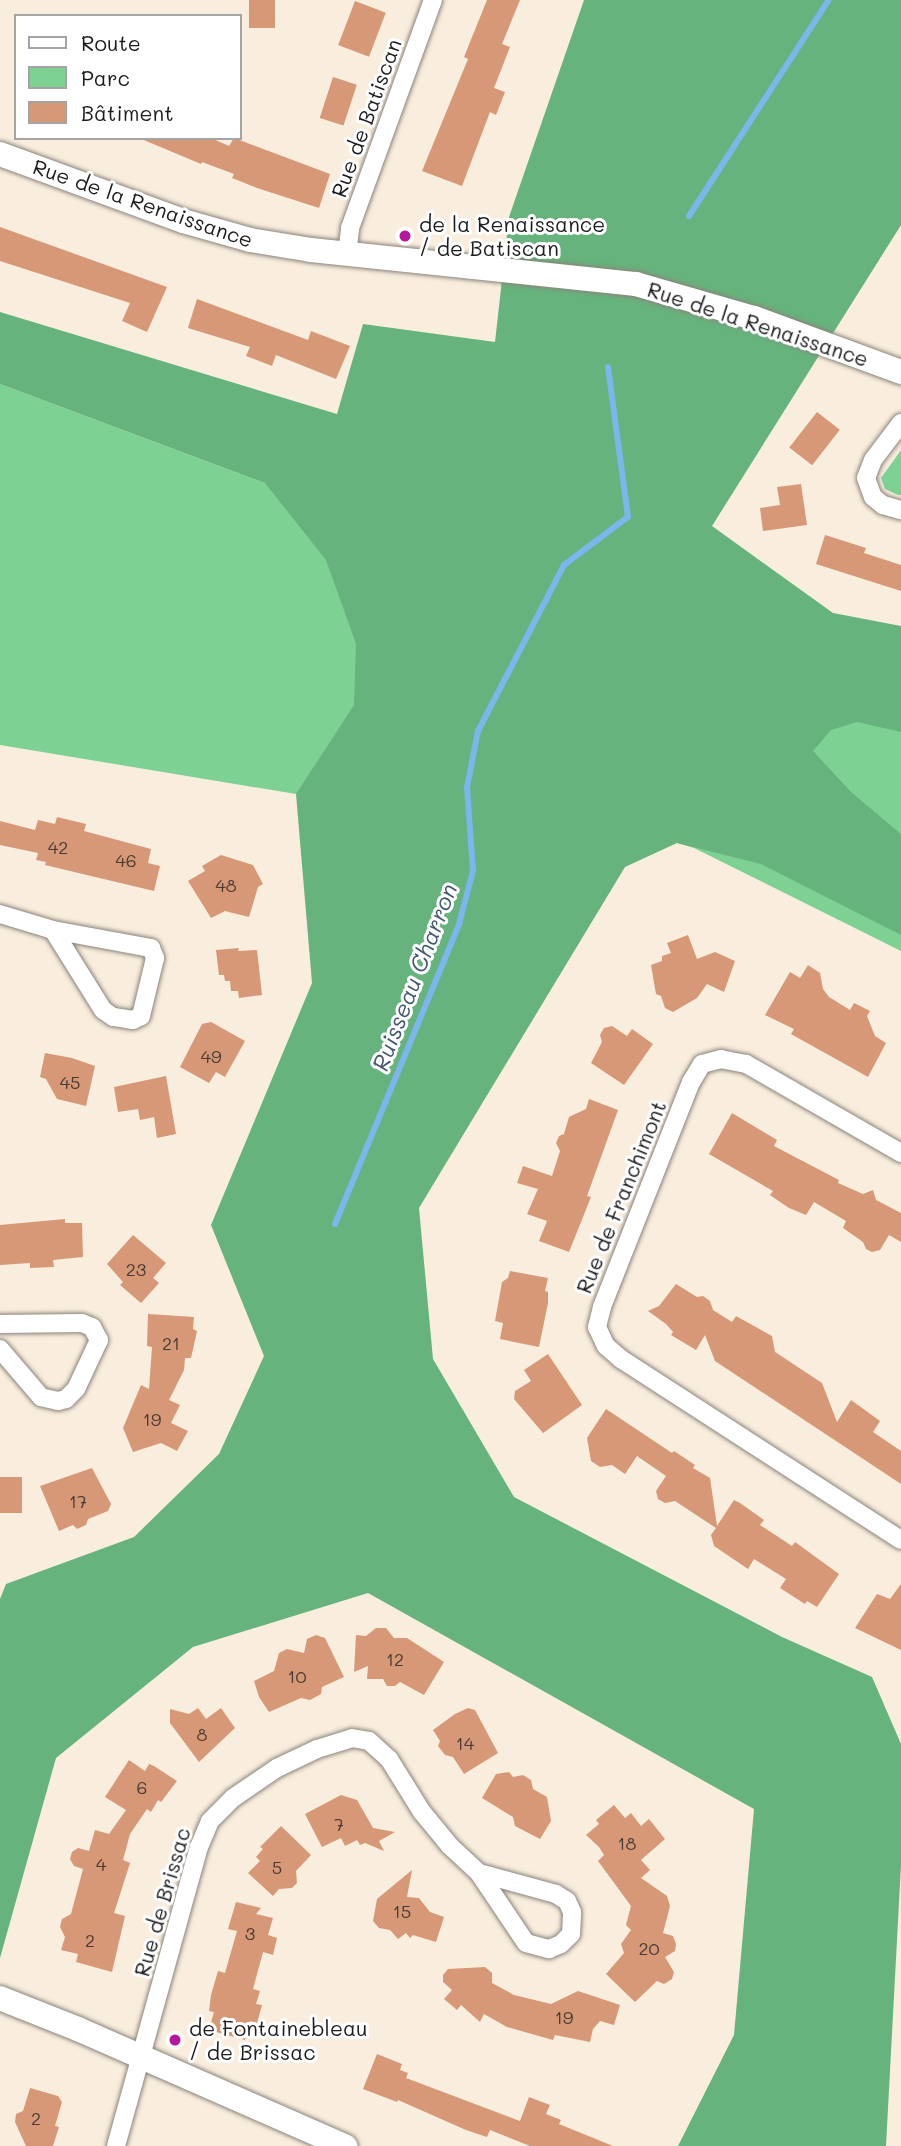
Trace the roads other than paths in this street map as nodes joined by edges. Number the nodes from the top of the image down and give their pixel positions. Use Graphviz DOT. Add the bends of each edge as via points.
graph roads {
  1 [pos="433,0"];
  2 [pos="0,153"];
  3 [pos="346,254"];
  4 [pos="901,372"];
  5 [pos="901,423"];
  6 [pos="901,510"];
  7 [pos="0,914"];
  8 [pos="53,930"];
  9 [pos="901,1153"];
  10 [pos="0,1324"];
  11 [pos="0,1349"];
  12 [pos="901,1540"];
  13 [pos="479,1872"];
  14 [pos="0,1998"];
  15 [pos="142,2058"];
  16 [pos="116,2146"];
  17 [pos="345,2146"];
  1 -- 3 [label="street, Rue de Batiscan" via="350,228"];
  2 -- 3 [label="street, Rue de la Renaissance" via="230,234"];
  3 -- 4 [label="street, Rue de la Renaissance" via="559,273 646,286 754,318"];
  5 -- 6 [label="street" via="873,460 866,478 873,497"];
  7 -- 8 [label="street"];
  8 -- 8 [label="street" via="103,1010 113,1017 133,1020 141,1016 155,958 151,948"];
  9 -- 12 [label="street, Rue de Franchimont" via="746,1064 721,1059 702,1064 681,1106 597,1327 606,1346 621,1359"];
  10 -- 11 [label="street" via="82,1323 92,1327 99,1340 76,1389 58,1401 41,1397"];
  13 -- 13 [label="street, Rue de Brissac" via="526,1942 549,1949 572,1934 567,1901"];
  13 -- 15 [label="street, Rue de Brissac" via="450,1846 389,1759 369,1741 337,1741 277,1768 233,1798 205,1831"];
  14 -- 15 [label="street"];
  15 -- 16 [label="street"];
  15 -- 17 [label="street"];
}
